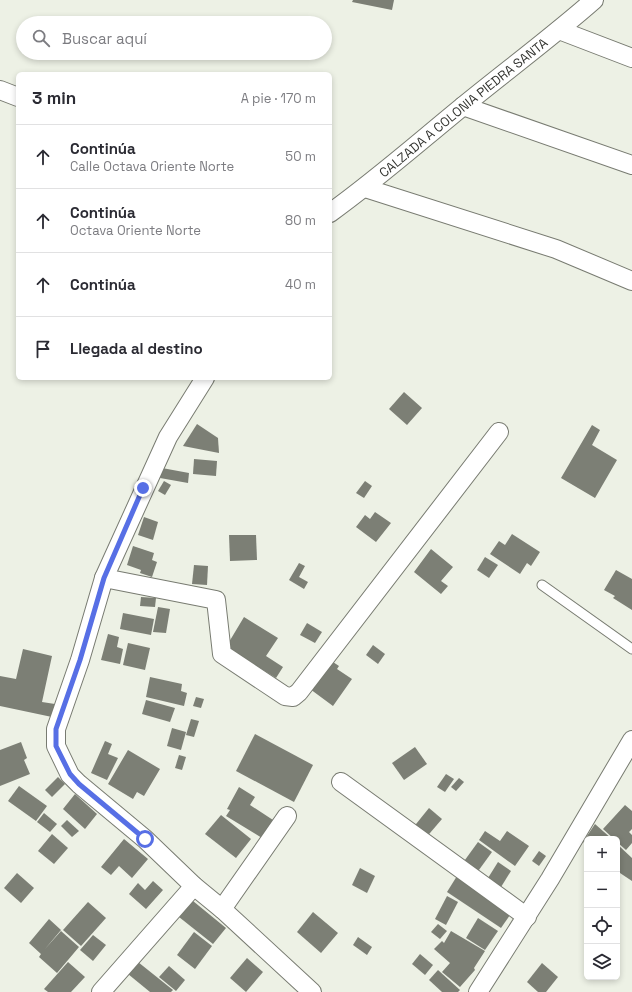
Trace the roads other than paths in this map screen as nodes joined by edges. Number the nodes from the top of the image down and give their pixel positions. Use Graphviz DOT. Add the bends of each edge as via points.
graph roads {
  1 [pos="594,0"];
  2 [pos="559,30"];
  3 [pos="632,58"];
  4 [pos="0,90"];
  5 [pos="16,96"];
  6 [pos="463,106"];
  7 [pos="632,166"];
  8 [pos="365,188"];
  9 [pos="332,212"];
  10 [pos="632,281"];
  11 [pos="204,380"];
  12 [pos="499,432"];
  13 [pos="104,578"];
  14 [pos="542,585"];
  15 [pos="632,649"];
  16 [pos="632,740"];
  17 [pos="341,782"];
  18 [pos="287,816"];
  19 [pos="194,886"];
  20 [pos="222,909"];
  21 [pos="526,917"];
  22 [pos="101,992"];
  23 [pos="312,992"];
  24 [pos="478,992"];
  1 -- 2 [label="street, CALZADA A COLONIA PIEDRA SANTA"];
  2 -- 3 [label="street"];
  2 -- 6 [label="street, CALZADA A COLONIA PIEDRA SANTA"];
  4 -- 5 [label="street"];
  6 -- 7 [label="street"];
  6 -- 8 [label="street, CALZADA A COLONIA PIEDRA SANTA"];
  8 -- 9 [label="street, CALZADA A COLONIA PIEDRA SANTA"];
  8 -- 10 [label="street" via="556,249"];
  11 -- 13 [label="street" via="168,437"];
  12 -- 13 [label="street" via="293,697 285,696 222,654 216,600"];
  13 -- 19 [label="street" via="56,729 56,746 70,774 79,784 145,839"];
  14 -- 15 [label="lane"];
  16 -- 21 [label="street"];
  17 -- 21 [label="street"];
  18 -- 20 [label="street"];
  19 -- 20 [label="street"];
  19 -- 22 [label="street"];
  20 -- 23 [label="street"];
  21 -- 24 [label="street"];
}
